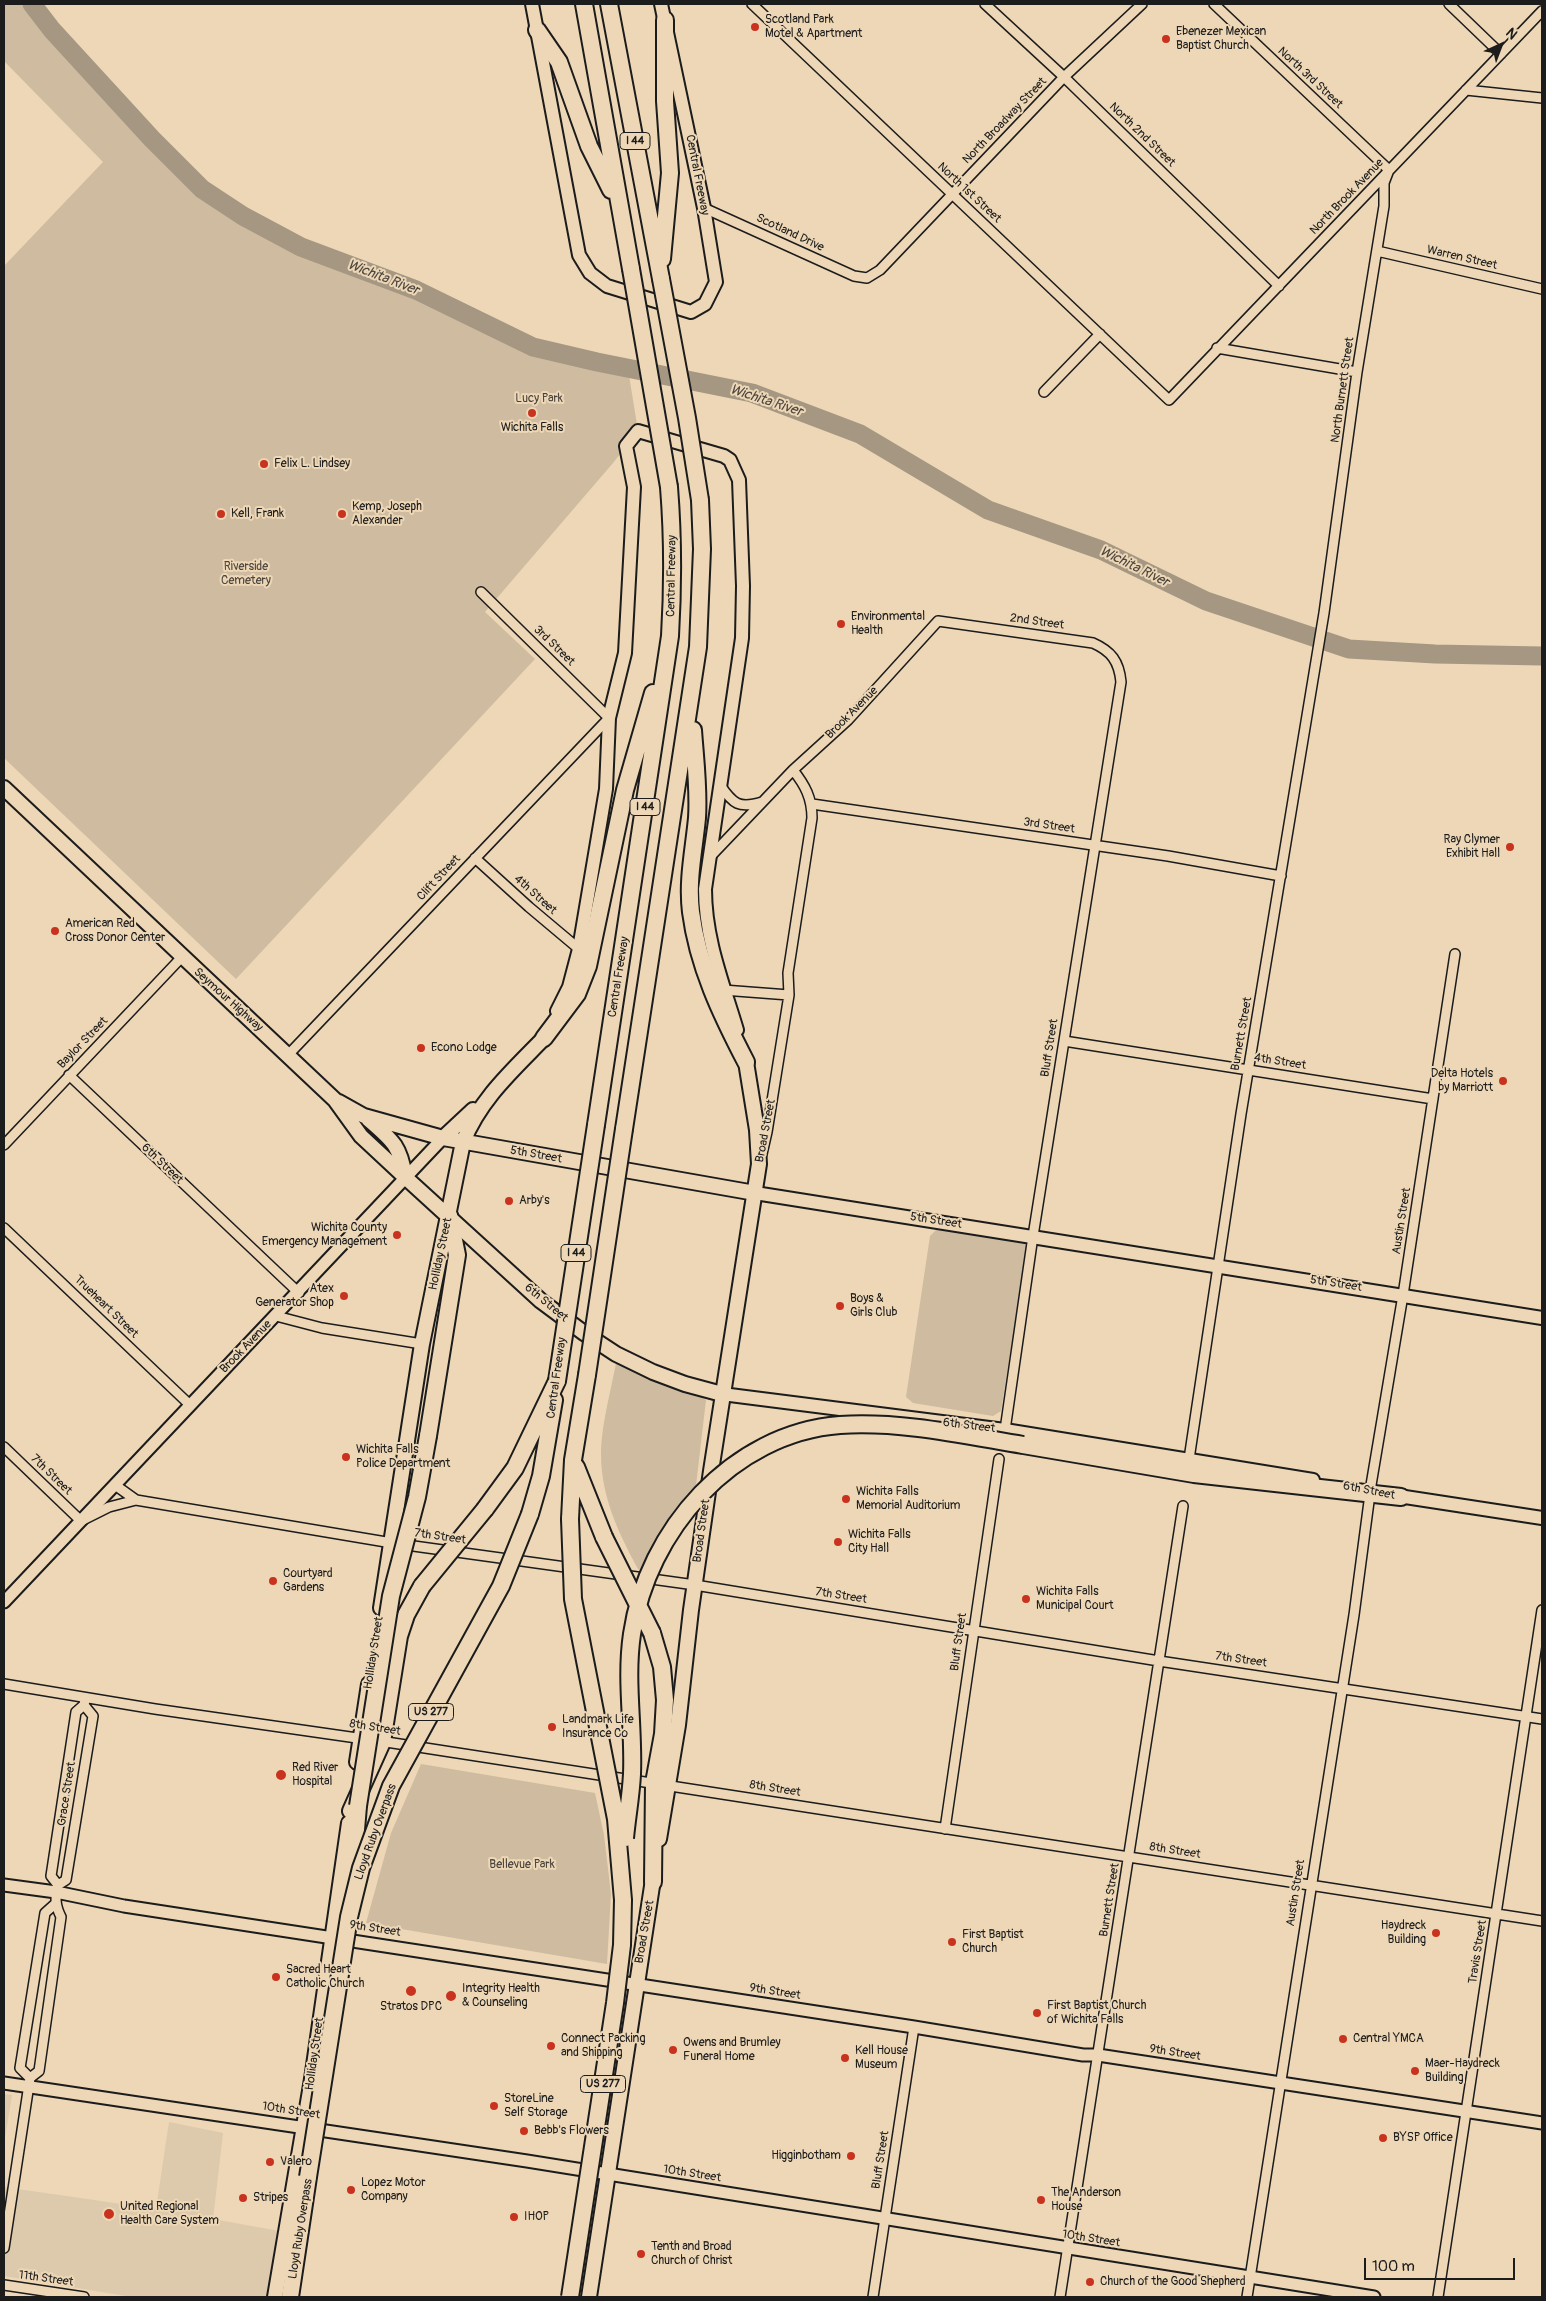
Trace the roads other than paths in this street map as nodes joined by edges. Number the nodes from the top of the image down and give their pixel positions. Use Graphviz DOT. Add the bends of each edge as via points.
graph roads {
  1 [pos="532,4"];
  2 [pos="584,4"];
  3 [pos="609,4"];
  4 [pos="661,4"];
  5 [pos="752,4"];
  6 [pos="985,4"];
  7 [pos="1142,4"];
  8 [pos="1214,4"];
  9 [pos="1449,4"];
  10 [pos="1542,11"];
  11 [pos="665,20"];
  12 [pos="537,30"];
  13 [pos="1501,54"];
  14 [pos="1064,77"];
  15 [pos="1466,90"];
  16 [pos="1542,98"];
  17 [pos="1389,170"];
  18 [pos="952,194"];
  19 [pos="620,206"];
  20 [pos="704,208"];
  21 [pos="1377,251"];
  22 [pos="867,278"];
  23 [pos="661,279"];
  24 [pos="1279,286"];
  25 [pos="1542,290"];
  26 [pos="1100,334"];
  27 [pos="1217,348"];
  28 [pos="1357,372"];
  29 [pos="1044,392"];
  30 [pos="1170,400"];
  31 [pos="481,592"];
  32 [pos="1324,613"];
  33 [pos="938,621"];
  34 [pos="670,636"];
  35 [pos="1120,670"];
  36 [pos="692,693"];
  37 [pos="609,718"];
  38 [pos="793,770"];
  39 [pos="720,784"];
  40 [pos="4,788"];
  41 [pos="762,802"];
  42 [pos="812,804"];
  43 [pos="1096,846"];
  44 [pos="476,858"];
  45 [pos="708,859"];
  46 [pos="1281,876"];
  47 [pos="578,949"];
  48 [pos="1455,954"];
  49 [pos="182,958"];
  50 [pos="723,990"];
  51 [pos="789,995"];
  52 [pos="544,1038"];
  53 [pos="1064,1041"];
  54 [pos="288,1055"];
  55 [pos="746,1062"];
  56 [pos="1248,1070"];
  57 [pos="69,1075"];
  58 [pos="490,1094"];
  59 [pos="1433,1099"];
  60 [pos="336,1100"];
  61 [pos="364,1116"];
  62 [pos="443,1138"];
  63 [pos="463,1142"];
  64 [pos="4,1145"];
  65 [pos="759,1164"];
  66 [pos="405,1177"];
  67 [pos="755,1193"];
  68 [pos="449,1215"];
  69 [pos="4,1228"];
  70 [pos="1033,1236"];
  71 [pos="1218,1266"];
  72 [pos="299,1293"];
  73 [pos="1403,1295"];
  74 [pos="276,1316"];
  75 [pos="1542,1318"];
  76 [pos="422,1344"];
  77 [pos="557,1381"];
  78 [pos="722,1394"];
  79 [pos="190,1405"];
  80 [pos="1004,1430"];
  81 [pos="4,1447"];
  82 [pos="999,1459"];
  83 [pos="1189,1459"];
  84 [pos="573,1460"];
  85 [pos="115,1485"];
  86 [pos="1370,1492"];
  87 [pos="1401,1497"];
  88 [pos="136,1500"];
  89 [pos="1183,1506"];
  90 [pos="530,1514"];
  91 [pos="1542,1518"];
  92 [pos="80,1521"];
  93 [pos="392,1543"];
  94 [pos="695,1584"];
  95 [pos="4,1602"];
  96 [pos="1542,1610"];
  97 [pos="973,1630"];
  98 [pos="1159,1661"];
  99 [pos="4,1684"];
  100 [pos="1342,1688"];
  101 [pos="85,1702"];
  102 [pos="1527,1716"];
  103 [pos="1542,1719"];
  104 [pos="360,1738"];
  105 [pos="382,1742"];
  106 [pos="661,1784"];
  107 [pos="351,1811"];
  108 [pos="60,1812"];
  109 [pos="77,1814"];
  110 [pos="945,1828"];
  111 [pos="1129,1857"];
  112 [pos="622,1870"];
  113 [pos="653,1882"];
  114 [pos="4,1885"];
  115 [pos="1310,1885"];
  116 [pos="57,1888"];
  117 [pos="55,1904"];
  118 [pos="1496,1914"];
  119 [pos="349,1917"];
  120 [pos="1542,1921"];
  121 [pos="334,1936"];
  122 [pos="636,1984"];
  123 [pos="914,2027"];
  124 [pos="1098,2056"];
  125 [pos="29,2082"];
  126 [pos="1279,2082"];
  127 [pos="4,2083"];
  128 [pos="1465,2112"];
  129 [pos="1542,2123"];
  130 [pos="303,2127"];
  131 [pos="608,2174"];
  132 [pos="884,2220"];
  133 [pos="4,2248"];
  134 [pos="1068,2249"];
  135 [pos="1250,2277"];
  136 [pos="4,2285"];
  137 [pos="84,2297"];
  138 [pos="275,2297"];
  139 [pos="290,2297"];
  140 [pos="570,2297"];
  141 [pos="589,2297"];
  142 [pos="872,2297"];
  143 [pos="1060,2297"];
  144 [pos="1247,2297"];
  145 [pos="1374,2297"];
  146 [pos="1438,2297"];
  1 -- 12 [label="main road, Central Freeway"];
  2 -- 19 [label="highway, Central Freeway / I 44"];
  3 -- 23 [label="highway, I 44"];
  4 -- 11 [label="main road, Central Freeway"];
  5 -- 18 [label="street, North 1st Street"];
  6 -- 14 [label="street, North 2nd Street"];
  7 -- 14 [label="street, North Broadway Street"];
  8 -- 17 [label="street, North 3rd Street"];
  9 -- 13 [label="street"];
  10 -- 13 [label="street, North Brook Avenue"];
  11 -- 20 [label="main road, Central Freeway"];
  11 -- 23 [label="highway" via="665,101 670,173"];
  12 -- 19 [label="highway" via="559,62 589,146"];
  12 -- 20 [label="main road, Central Freeway" via="572,228 579,255 590,273 607,286 691,312 705,304 716,282"];
  13 -- 15 [label="street, North Brook Avenue"];
  14 -- 18 [label="street, North Broadway Street"];
  14 -- 24 [label="street, North 2nd Street"];
  15 -- 16 [label="street"];
  15 -- 17 [label="street, North Brook Avenue"];
  17 -- 21 [label="street, North Burnett Street" via="1384,182"];
  17 -- 24 [label="street, North Brook Avenue"];
  18 -- 22 [label="street, North Broadway Street" via="880,270"];
  18 -- 26 [label="street, North 1st Street"];
  19 -- 34 [label="highway, Central Freeway / I 44, bridge" via="669,487 673,536"];
  20 -- 22 [label="street, Scotland Drive" via="854,276"];
  21 -- 25 [label="street, Warren Street"];
  21 -- 28 [label="street, North Burnett Street"];
  23 -- 36 [label="highway, I 44, bridge" via="700,500 702,592"];
  24 -- 27 [label="street, North Brook Avenue"];
  26 -- 29 [label="street"];
  26 -- 30 [label="street, North 1st Street"];
  27 -- 28 [label="street"];
  27 -- 30 [label="street, North Brook Avenue"];
  28 -- 32 [label="street, North Burnett Street"];
  31 -- 37 [label="street, 3rd Street"];
  32 -- 46 [label="street, Burnett Street"];
  33 -- 35 [label="street, 2nd Street" via="1092,642 1111,654"];
  33 -- 38 [label="street, Brook Avenue" via="848,720"];
  34 -- 52 [label="highway" via="625,790 588,966 577,994"];
  34 -- 77 [label="highway, Central Freeway / I 44, bridge"];
  35 -- 43 [label="street, Bluff Street" via="1121,682"];
  36 -- 55 [label="highway" via="697,817 689,879 691,915 707,980"];
  36 -- 84 [label="highway, I 44, bridge"];
  37 -- 39 [label="main road" via="625,653 634,487 626,446 638,431 724,456 730,460 739,480 742,638"];
  37 -- 44 [label="street, Clift Street"];
  37 -- 47 [label="main road" via="606,788"];
  38 -- 41 [label="street, Brook Avenue"];
  38 -- 42 [label="street"];
  39 -- 41 [label="street" via="733,802 747,806"];
  39 -- 45 [label="main road"];
  40 -- 49 [label="main road, Seymour Highway"];
  41 -- 45 [label="street, Brook Avenue"];
  42 -- 43 [label="street, 3rd Street"];
  42 -- 51 [label="street, Broad Street" via="788,973"];
  43 -- 46 [label="street, 3rd Street"];
  43 -- 53 [label="street, Bluff Street"];
  44 -- 47 [label="street, 4th Street"];
  44 -- 54 [label="street, Clift Street"];
  45 -- 50 [label="main road" via="705,914"];
  46 -- 56 [label="street, Burnett Street"];
  47 -- 52 [label="main road" via="570,987"];
  48 -- 59 [label="street, Austin Street"];
  49 -- 54 [label="main road, Seymour Highway"];
  49 -- 57 [label="street, Baylor Street"];
  50 -- 51 [label="street"];
  50 -- 55 [label="main road"];
  51 -- 65 [label="street, Broad Street"];
  52 -- 58 [label="main road, Holliday Street"];
  53 -- 56 [label="street, 4th Street"];
  53 -- 70 [label="street, Bluff Street"];
  54 -- 60 [label="main road, Seymour Highway"];
  55 -- 65 [label="main road"];
  56 -- 59 [label="street, 4th Street"];
  56 -- 71 [label="street, Burnett Street"];
  57 -- 64 [label="street, Baylor Street"];
  57 -- 72 [label="street, 6th Street"];
  58 -- 62 [label="main road, Brook Avenue"];
  58 -- 63 [label="main road, Holliday Street" via="471,1121"];
  59 -- 73 [label="street, Austin Street"];
  60 -- 61 [label="main road, 5th Street"];
  60 -- 66 [label="main road, Seymour Highway" via="361,1136"];
  61 -- 62 [label="main road, 5th Street"];
  61 -- 66 [label="main road" via="390,1138 402,1154"];
  62 -- 63 [label="main road, 5th Street"];
  62 -- 66 [label="street, Brook Avenue"];
  63 -- 67 [label="main road, 5th Street"];
  63 -- 68 [label="main road, Holliday Street"];
  65 -- 67 [label="main road, Broad Street"];
  66 -- 68 [label="main road, Seymour Highway"];
  66 -- 72 [label="street, Brook Avenue"];
  67 -- 70 [label="main road, 5th Street"];
  67 -- 78 [label="main road, Broad Street"];
  68 -- 76 [label="main road, Holliday Street"];
  68 -- 78 [label="main road, 6th Street" via="541,1300 584,1334 653,1372"];
  68 -- 119 [label="highway, bridge" via="457,1255 417,1497 391,1596 380,1659 358,1806"];
  69 -- 79 [label="street, Trueheart Street"];
  70 -- 71 [label="main road, 5th Street"];
  70 -- 80 [label="street, Bluff Street"];
  71 -- 73 [label="main road, 5th Street"];
  71 -- 83 [label="street, Burnett Street"];
  72 -- 74 [label="street, Brook Avenue"];
  73 -- 75 [label="main road, 5th Street"];
  73 -- 86 [label="street, Austin Street"];
  74 -- 76 [label="street" via="322,1328"];
  74 -- 79 [label="street, Brook Avenue"];
  76 -- 93 [label="main road, Holliday Street"];
  77 -- 90 [label="highway, Central Freeway / US 277" via="541,1476"];
  77 -- 105 [label="highway, bridge" via="515,1468 422,1586 406,1615 399,1636"];
  78 -- 80 [label="main road, 6th Street"];
  78 -- 94 [label="main road, Broad Street"];
  79 -- 85 [label="street, Brook Avenue"];
  80 -- 83 [label="main road, 6th Street"];
  81 -- 92 [label="street, 7th Street"];
  82 -- 97 [label="street, Bluff Street"];
  83 -- 86 [label="main road, 6th Street"];
  84 -- 106 [label="highway, bridge" via="604,1537 652,1633 662,1667 665,1700"];
  84 -- 112 [label="highway, US 277, bridge" via="570,1519 573,1599 610,1782"];
  85 -- 88 [label="street, 7th Street"];
  85 -- 92 [label="street, Brook Avenue"];
  86 -- 87 [label="highway"];
  86 -- 100 [label="street, Austin Street"];
  86 -- 112 [label="highway, bridge" via="1194,1474 876,1424 838,1425 778,1440 748,1456 695,1498 661,1548 643,1588 635,1618 629,1666 632,1773"];
  87 -- 91 [label="main road, 6th Street"];
  88 -- 92 [label="street, 7th Street" via="109,1507"];
  88 -- 93 [label="street, 7th Street"];
  89 -- 98 [label="street, Burnett Street"];
  90 -- 119 [label="highway, Lloyd Ruby Overpass / US 277, bridge" via="497,1594 391,1786 361,1868"];
  92 -- 95 [label="street, Brook Avenue"];
  93 -- 94 [label="street, 7th Street"];
  93 -- 104 [label="main road, Holliday Street"];
  94 -- 97 [label="street, 7th Street"];
  94 -- 106 [label="main road, Broad Street" via="678,1725"];
  96 -- 102 [label="street, Travis Street"];
  97 -- 98 [label="street, 7th Street"];
  97 -- 110 [label="street, Bluff Street"];
  98 -- 100 [label="street, 7th Street"];
  98 -- 111 [label="street, Burnett Street"];
  99 -- 101 [label="street, 8th Street"];
  100 -- 102 [label="street, 7th Street"];
  100 -- 115 [label="street, Austin Street"];
  101 -- 104 [label="street, 8th Street"];
  101 -- 108 [label="street, Grace Street" via="76,1712"];
  101 -- 109 [label="street, Grace Street" via="93,1716"];
  102 -- 103 [label="street, 7th Street"];
  102 -- 118 [label="street, Travis Street"];
  104 -- 105 [label="street, 8th Street"];
  104 -- 107 [label="main road, Holliday Street"];
  105 -- 106 [label="street, 8th Street"];
  105 -- 107 [label="highway"];
  106 -- 110 [label="street, 8th Street"];
  106 -- 113 [label="highway"];
  107 -- 121 [label="main road, Holliday Street"];
  108 -- 109 [label="street"];
  108 -- 116 [label="street, Grace Street" via="51,1876"];
  109 -- 116 [label="street, Grace Street" via="66,1880"];
  110 -- 111 [label="street, 8th Street"];
  111 -- 115 [label="street, 8th Street"];
  111 -- 124 [label="street, Burnett Street"];
  112 -- 140 [label="highway, US 277, bridge" via="622,1945 616,2003"];
  113 -- 122 [label="main road, Broad Street"];
  114 -- 116 [label="street, 9th Street"];
  115 -- 118 [label="street, 8th Street"];
  115 -- 126 [label="street, Austin Street"];
  116 -- 117 [label="street, Grace Street"];
  116 -- 121 [label="street, 9th Street" via="124,1906"];
  117 -- 125 [label="street, Grace Street" via="61,1917 39,2070"];
  117 -- 125 [label="street, Grace Street" via="45,1913 20,2068"];
  118 -- 120 [label="street, 8th Street"];
  118 -- 128 [label="street, Travis Street"];
  119 -- 139 [label="highway, Lloyd Ruby Overpass / US 277, bridge"];
  121 -- 122 [label="street, 9th Street"];
  121 -- 130 [label="main road, Holliday Street"];
  122 -- 123 [label="street, 9th Street"];
  122 -- 131 [label="main road, Broad Street"];
  123 -- 124 [label="street, 9th Street"];
  123 -- 132 [label="street, Bluff Street"];
  124 -- 126 [label="street, 9th Street"];
  124 -- 134 [label="street, Burnett Street"];
  125 -- 127 [label="street, 10th Street"];
  125 -- 130 [label="street, 10th Street"];
  125 -- 133 [label="street, Grace Street"];
  126 -- 128 [label="street, 9th Street"];
  126 -- 135 [label="street, Austin Street"];
  128 -- 129 [label="street, 9th Street"];
  128 -- 146 [label="street, Travis Street"];
  130 -- 131 [label="street, 10th Street"];
  130 -- 138 [label="main road, Holliday Street"];
  131 -- 132 [label="street, 10th Street"];
  131 -- 141 [label="main road, Broad Street"];
  132 -- 134 [label="street, 10th Street"];
  132 -- 142 [label="street, Bluff Street"];
  134 -- 135 [label="street, 10th Street"];
  134 -- 143 [label="street, Burnett Street"];
  135 -- 144 [label="street, Austin Street"];
  135 -- 145 [label="street, 10th Street"];
  136 -- 137 [label="street, 11th Street"];
}
